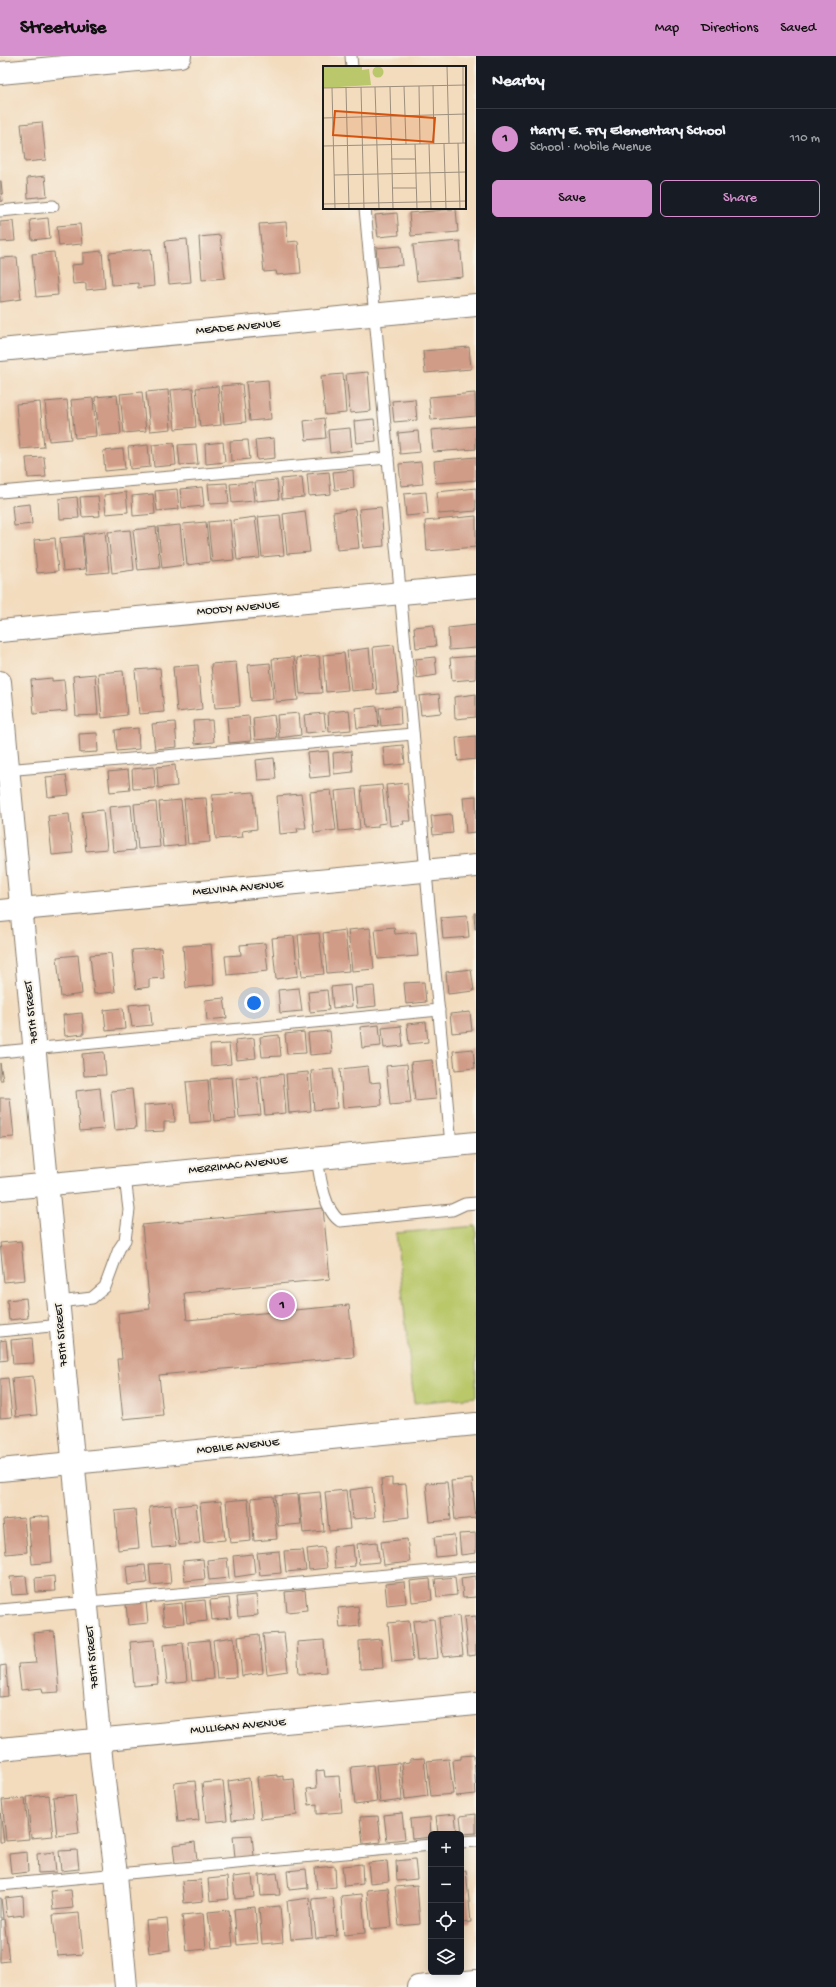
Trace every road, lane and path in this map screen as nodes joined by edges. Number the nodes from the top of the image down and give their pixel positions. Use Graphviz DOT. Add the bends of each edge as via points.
graph roads {
  1 [pos="180,56"];
  2 [pos="351,56"];
  3 [pos="352,66"];
  4 [pos="0,73"];
  5 [pos="53,206"];
  6 [pos="365,209"];
  7 [pos="0,211"];
  8 [pos="476,305"];
  9 [pos="375,315"];
  10 [pos="0,350"];
  11 [pos="388,458"];
  12 [pos="0,492"];
  13 [pos="476,586"];
  14 [pos="400,594"];
  15 [pos="0,631"];
  16 [pos="0,682"];
  17 [pos="413,734"];
  18 [pos="4,770"];
  19 [pos="476,866"];
  20 [pos="426,871"];
  21 [pos="11,910"];
  22 [pos="439,1010"];
  23 [pos="36,1049"];
  24 [pos="0,1052"];
  25 [pos="476,1143"];
  26 [pos="451,1145"];
  27 [pos="317,1158"];
  28 [pos="125,1177"];
  29 [pos="47,1185"];
  30 [pos="0,1189"];
  31 [pos="476,1203"];
  32 [pos="59,1302"];
  33 [pos="61,1325"];
  34 [pos="0,1331"];
  35 [pos="476,1424"];
  36 [pos="74,1464"];
  37 [pos="0,1470"];
  38 [pos="476,1567"];
  39 [pos="87,1602"];
  40 [pos="0,1610"];
  41 [pos="476,1704"];
  42 [pos="100,1740"];
  43 [pos="0,1749"];
  44 [pos="476,1840"];
  45 [pos="464,1842"];
  46 [pos="428,1845"];
  47 [pos="116,1874"];
  48 [pos="0,1885"];
  49 [pos="476,1981"];
  50 [pos="126,1987"];
  51 [pos="418,1987"];
  1 -- 4 [label="street"];
  2 -- 3 [label="lane"];
  5 -- 7 [label="lane"];
  6 -- 9 [label="lane"];
  8 -- 9 [label="street, MEADE AVENUE"];
  9 -- 10 [label="street, MEADE AVENUE"];
  9 -- 11 [label="lane"];
  11 -- 12 [label="lane"];
  11 -- 14 [label="lane"];
  13 -- 14 [label="street, MOODY AVENUE"];
  14 -- 15 [label="street, MOODY AVENUE"];
  14 -- 17 [label="lane"];
  16 -- 18 [label="street, 78TH STREET"];
  17 -- 18 [label="lane"];
  17 -- 20 [label="lane"];
  18 -- 21 [label="street, 78TH STREET"];
  19 -- 20 [label="street, MELVINA AVENUE"];
  20 -- 21 [label="street, MELVINA AVENUE"];
  20 -- 22 [label="lane"];
  21 -- 23 [label="street, 78TH STREET"];
  22 -- 23 [label="lane"];
  22 -- 26 [label="lane"];
  23 -- 24 [label="lane"];
  23 -- 29 [label="street, 78TH STREET"];
  25 -- 26 [label="street, MERRIMAC AVENUE"];
  26 -- 27 [label="street, MERRIMAC AVENUE"];
  27 -- 28 [label="street, MERRIMAC AVENUE"];
  27 -- 31 [label="lane" via="321,1185 333,1216 340,1221 452,1210"];
  28 -- 29 [label="street, MERRIMAC AVENUE"];
  28 -- 32 [label="lane" via="129,1210 125,1240 105,1287 92,1298"];
  29 -- 30 [label="street, MERRIMAC AVENUE"];
  29 -- 32 [label="street, 78TH STREET"];
  32 -- 33 [label="street, 78TH STREET"];
  33 -- 34 [label="lane"];
  33 -- 36 [label="street, 78TH STREET"];
  35 -- 36 [label="street, MOBILE AVENUE"];
  36 -- 37 [label="street, MOBILE AVENUE"];
  36 -- 39 [label="street, 78TH STREET"];
  38 -- 39 [label="lane"];
  39 -- 40 [label="lane"];
  39 -- 42 [label="street, 78TH STREET"];
  41 -- 42 [label="street, MULLIGAN AVENUE"];
  42 -- 43 [label="street, MULLIGAN AVENUE"];
  42 -- 47 [label="street, 78TH STREET"];
  44 -- 45 [label="lane"];
  46 -- 47 [label="lane"];
  47 -- 48 [label="lane"];
  47 -- 50 [label="street, 78TH STREET"];
  49 -- 51 [label="street"];
}
